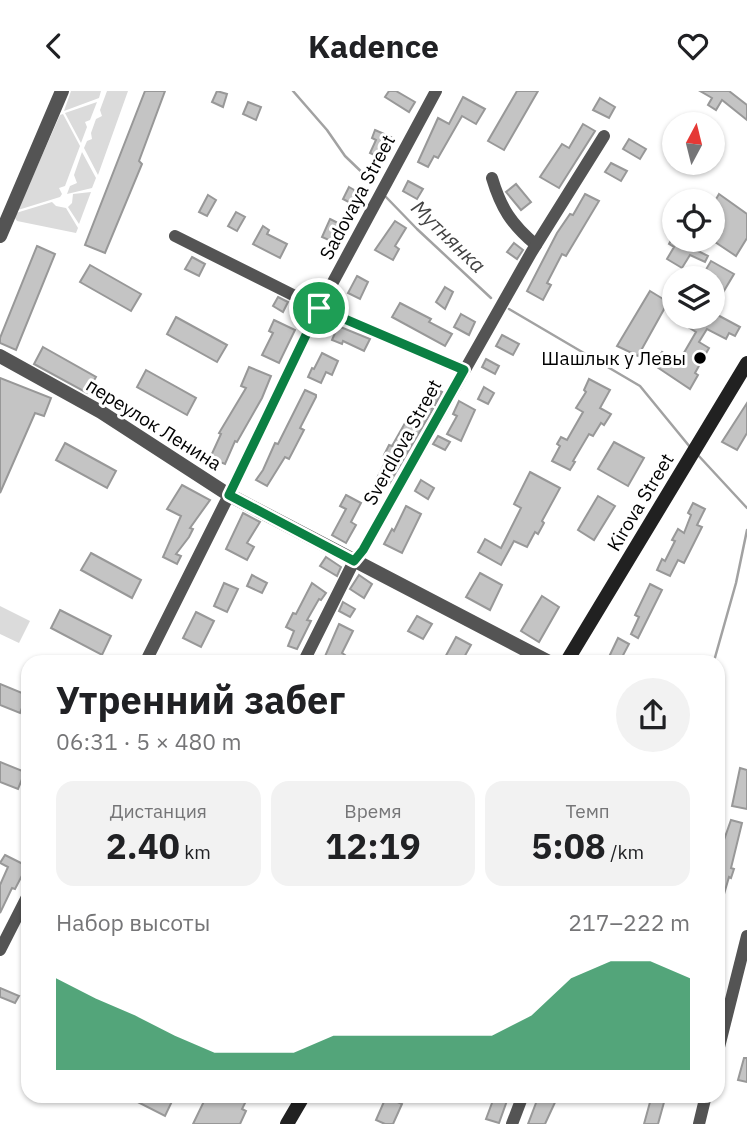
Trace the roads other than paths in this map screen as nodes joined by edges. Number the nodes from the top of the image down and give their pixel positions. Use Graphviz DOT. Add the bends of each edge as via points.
graph roads {
  1 [pos="62,91"];
  2 [pos="436,91"];
  3 [pos="604,136"];
  4 [pos="492,178"];
  5 [pos="0,236"];
  6 [pos="175,236"];
  7 [pos="536,245"];
  8 [pos="319,308"];
  9 [pos="0,356"];
  10 [pos="747,363"];
  11 [pos="464,370"];
  12 [pos="229,495"];
  13 [pos="354,561"];
  14 [pos="149,655"];
  15 [pos="307,655"];
  16 [pos="535,655"];
  17 [pos="571,655"];
  18 [pos="21,909"];
  19 [pos="747,936"];
  20 [pos="0,950"];
  21 [pos="725,1023"];
  22 [pos="299,1103"];
  23 [pos="520,1103"];
  24 [pos="704,1103"];
  25 [pos="287,1124"];
  26 [pos="512,1124"];
  27 [pos="699,1124"];
  1 -- 5 [label="street"];
  2 -- 8 [label="street, Sadovaya Street"];
  3 -- 7 [label="street, Sverdlova Street"];
  4 -- 7 [label="street" via="500,205"];
  6 -- 8 [label="street"];
  7 -- 11 [label="street, Sverdlova Street"];
  8 -- 11 [label="street"];
  8 -- 12 [label="street, Sadovaya Street"];
  9 -- 12 [label="street, переулок Ленина" via="102,412"];
  10 -- 17 [label="main road, Kirova Street"];
  11 -- 13 [label="street, Sverdlova Street"];
  12 -- 13 [label="street, переулок Ленина"];
  12 -- 14 [label="street, Sadovaya Street"];
  13 -- 15 [label="street, Sverdlova Street"];
  13 -- 16 [label="street, переулок Ленина"];
  18 -- 20 [label="street"];
  19 -- 21 [label="street"];
  22 -- 25 [label="main road"];
  23 -- 26 [label="street"];
  24 -- 27 [label="street"];
}
